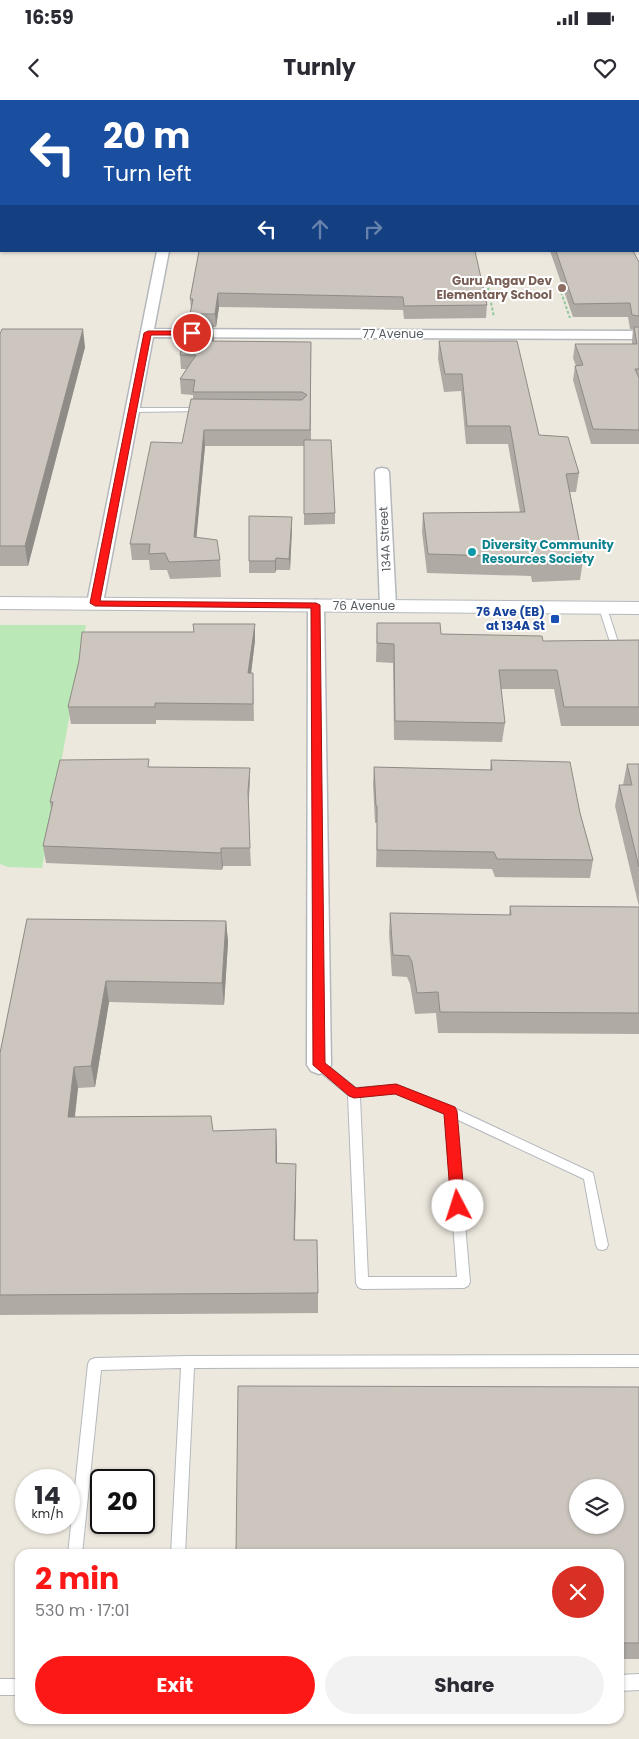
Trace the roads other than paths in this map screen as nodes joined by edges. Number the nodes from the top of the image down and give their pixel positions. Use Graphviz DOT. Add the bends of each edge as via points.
graph roads {
  1 [pos="163,252"];
  2 [pos="148,333"];
  3 [pos="639,335"];
  4 [pos="133,410"];
  5 [pos="212,410"];
  6 [pos="382,472"];
  7 [pos="0,602"];
  8 [pos="95,603"];
  9 [pos="316,605"];
  10 [pos="388,606"];
  11 [pos="604,608"];
  12 [pos="639,608"];
  13 [pos="614,642"];
  14 [pos="319,1065"];
  15 [pos="354,1093"];
  16 [pos="450,1111"];
  17 [pos="602,1245"];
  18 [pos="639,1361"];
  19 [pos="188,1362"];
  20 [pos="76,1549"];
  21 [pos="178,1549"];
  22 [pos="639,1682"];
  23 [pos="624,1683"];
  24 [pos="0,1687"];
  25 [pos="15,1687"];
  1 -- 2 [label="street"];
  2 -- 3 [label="street, 77 Avenue"];
  2 -- 4 [label="street"];
  4 -- 5 [label="lane"];
  4 -- 8 [label="street"];
  6 -- 10 [label="street, 134A Street"];
  7 -- 8 [label="main road, 76 Avenue"];
  8 -- 9 [label="main road, 76 Avenue"];
  9 -- 10 [label="main road, 76 Avenue"];
  9 -- 14 [label="street"];
  10 -- 11 [label="main road, 76 Avenue"];
  11 -- 12 [label="main road, 76 Avenue"];
  11 -- 13 [label="lane"];
  14 -- 15 [label="lane"];
  15 -- 16 [label="lane" via="396,1089"];
  15 -- 16 [label="lane" via="362,1283 464,1282"];
  16 -- 17 [label="lane" via="589,1176"];
  18 -- 19 [label="lane"];
  19 -- 20 [label="lane" via="95,1364"];
  19 -- 21 [label="lane"];
  22 -- 23 [label="lane"];
  24 -- 25 [label="lane"];
}
